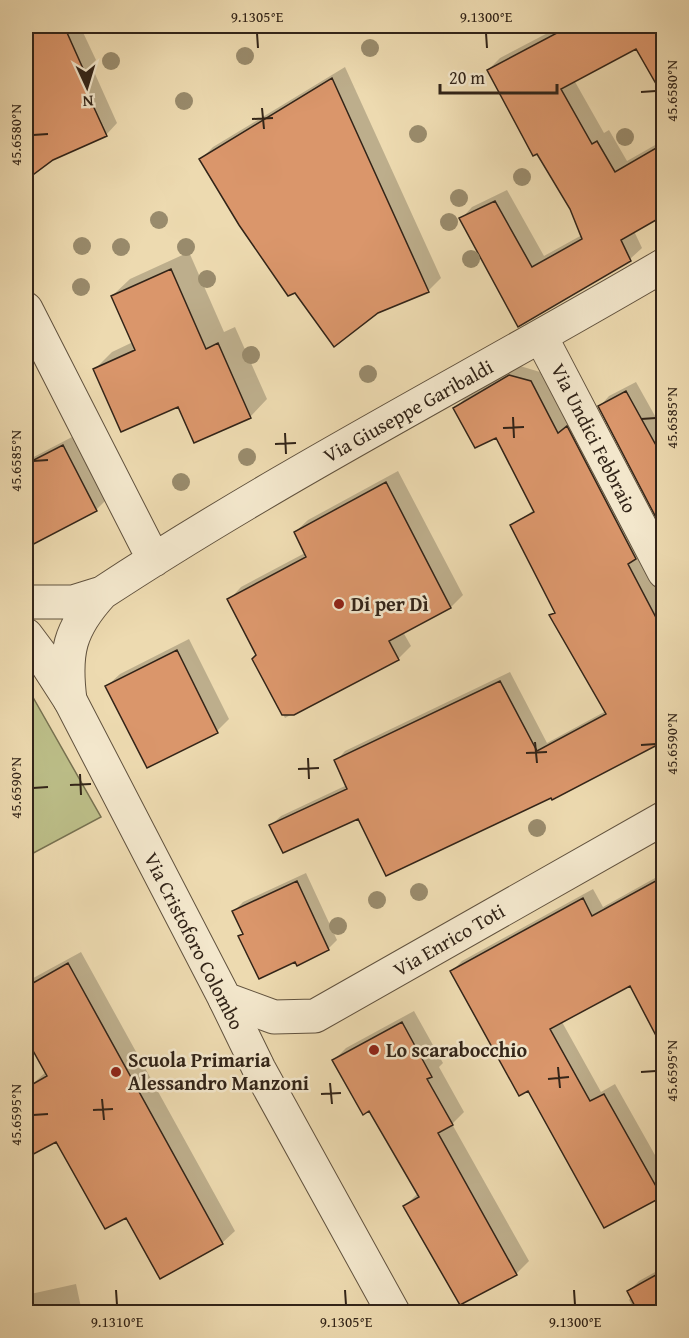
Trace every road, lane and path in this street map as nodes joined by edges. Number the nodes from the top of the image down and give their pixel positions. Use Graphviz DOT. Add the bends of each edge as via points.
graph roads {
  1 [pos="663,265"];
  2 [pos="26,309"];
  3 [pos="542,337"];
  4 [pos="154,560"];
  5 [pos="663,572"];
  6 [pos="102,593"];
  7 [pos="26,602"];
  8 [pos="26,635"];
  9 [pos="70,700"];
  10 [pos="663,818"];
  11 [pos="225,999"];
  12 [pos="393,1312"];
  1 -- 3 [label="street, Via Giuseppe Garibaldi"];
  2 -- 4 [label="street"];
  3 -- 4 [label="street, Via Giuseppe Garibaldi" via="336,450"];
  3 -- 5 [label="street, Via Undici Febbraio"];
  4 -- 6 [label="street, Via Giuseppe Garibaldi"];
  6 -- 7 [label="street, Via Giuseppe Garibaldi" via="74,602"];
  6 -- 9 [label="street, Via Giuseppe Garibaldi" via="83,614 69,644 66,669"];
  8 -- 9 [label="street, Via Cristoforo Colombo"];
  9 -- 11 [label="street, Via Cristoforo Colombo"];
  10 -- 11 [label="street, Via Enrico Toti" via="315,1016 274,1017"];
  11 -- 12 [label="street, Via Cristoforo Colombo" via="259,1069"];
}
